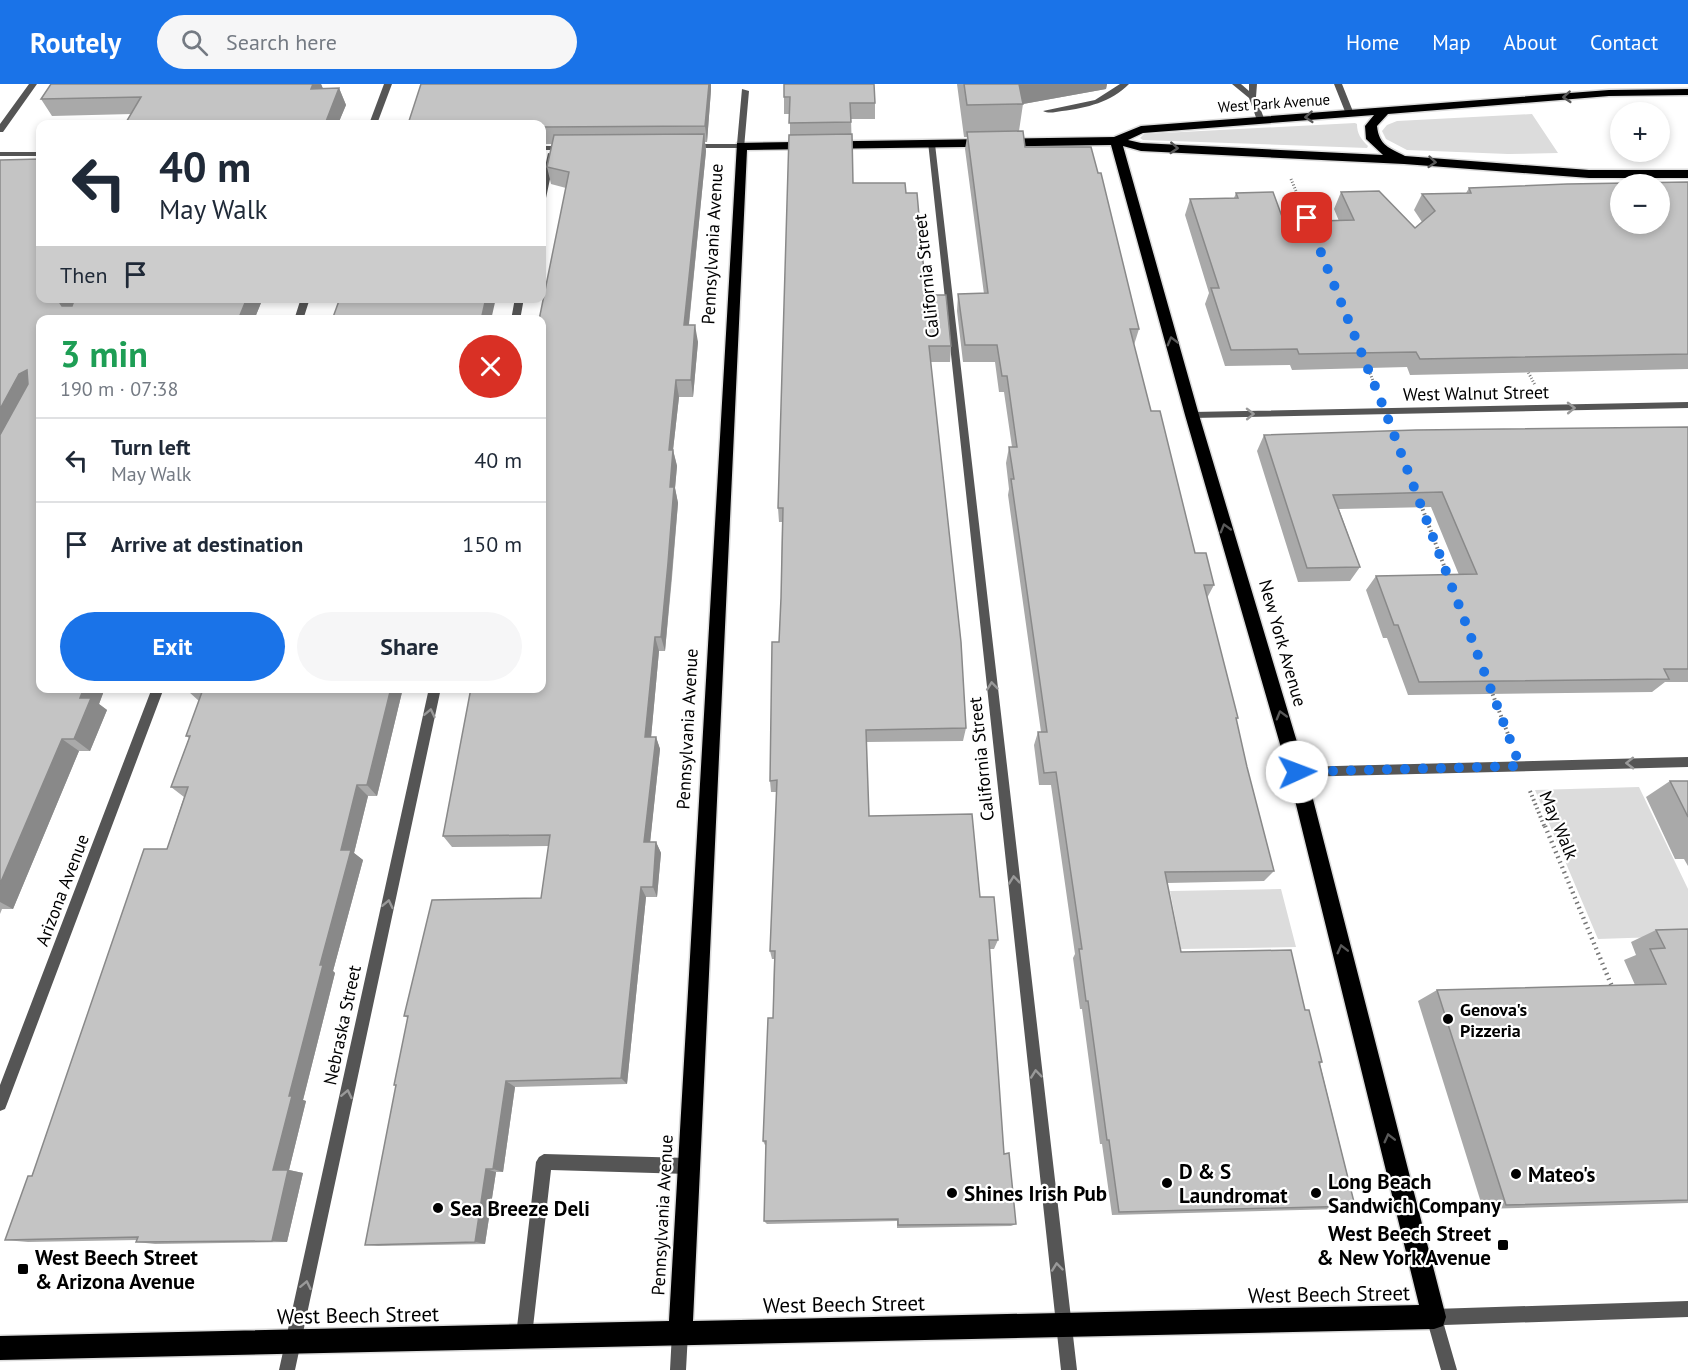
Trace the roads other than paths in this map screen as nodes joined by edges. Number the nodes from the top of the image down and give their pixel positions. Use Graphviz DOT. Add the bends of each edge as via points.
graph roads {
  1 [pos="33,84"];
  2 [pos="388,84"];
  3 [pos="1125,84"];
  4 [pos="1236,84"];
  5 [pos="1253,84"];
  6 [pos="1338,84"];
  7 [pos="745,92"];
  8 [pos="1688,92"];
  9 [pos="1252,97"];
  10 [pos="1047,111"];
  11 [pos="1384,111"];
  12 [pos="1350,114"];
  13 [pos="374,120"];
  14 [pos="1261,120"];
  15 [pos="0,130"];
  16 [pos="1116,141"];
  17 [pos="931,144"];
  18 [pos="682,146"];
  19 [pos="741,146"];
  20 [pos="546,148"];
  21 [pos="552,148"];
  22 [pos="576,148"];
  23 [pos="36,153"];
  24 [pos="0,154"];
  25 [pos="1404,160"];
  26 [pos="1688,174"];
  27 [pos="546,178"];
  28 [pos="1688,405"];
  29 [pos="1192,415"];
  30 [pos="156,693"];
  31 [pos="434,693"];
  32 [pos="1688,762"];
  33 [pos="1297,772"];
  34 [pos="0,1104"];
  35 [pos="688,1166"];
  36 [pos="1688,1309"];
  37 [pos="1434,1317"];
  38 [pos="1064,1325"];
  39 [pos="680,1333"];
  40 [pos="524,1336"];
  41 [pos="293,1342"];
  42 [pos="0,1348"];
  43 [pos="287,1370"];
  44 [pos="678,1370"];
  45 [pos="1069,1370"];
  46 [pos="1449,1370"];
  1 -- 15 [label="street"];
  2 -- 13 [label="street"];
  3 -- 10 [label="street" via="1096,103"];
  4 -- 9 [label="street"];
  5 -- 9 [label="street"];
  6 -- 12 [label="street"];
  7 -- 19 [label="street, Pennsylvania Avenue"];
  8 -- 11 [label="highway, West Park Avenue, one-way" via="1609,93"];
  9 -- 14 [label="street"];
  11 -- 12 [label="highway, West Park Avenue"];
  11 -- 25 [label="highway" via="1371,126 1371,139"];
  12 -- 14 [label="highway, West Park Avenue, one-way"];
  14 -- 16 [label="highway, West Park Avenue" via="1141,130"];
  16 -- 17 [label="highway, West Park Avenue"];
  16 -- 25 [label="highway, West Park Avenue, one-way" via="1141,147"];
  29 -- 16 [label="highway, New York Avenue, one-way"];
  17 -- 19 [label="highway, West Park Avenue"];
  38 -- 17 [label="street, California Street, one-way"];
  18 -- 19 [label="street, West Park Avenue"];
  19 -- 35 [label="highway, Pennsylvania Avenue"];
  20 -- 21 [label="street"];
  21 -- 22 [label="street"];
  21 -- 27 [label="street"];
  23 -- 24 [label="street"];
  25 -- 26 [label="highway, West Park Avenue, one-way" via="1589,174"];
  29 -- 28 [label="street, West Walnut Street, one-way"];
  33 -- 29 [label="highway, New York Avenue, one-way"];
  30 -- 34 [label="street, Arizona Avenue"];
  41 -- 31 [label="street, Nebraska Street, one-way"];
  32 -- 33 [label="street, one-way"];
  37 -- 33 [label="highway, New York Avenue, one-way"];
  35 -- 39 [label="highway, Pennsylvania Avenue"];
  35 -- 40 [label="street" via="544,1162"];
  36 -- 37 [label="street, West Beech Street"];
  37 -- 38 [label="highway, West Beech Street"];
  37 -- 46 [label="street, New York Avenue"];
  38 -- 39 [label="highway, West Beech Street"];
  38 -- 45 [label="street, California Street"];
  39 -- 40 [label="highway, West Beech Street"];
  39 -- 44 [label="street, Pennsylvania Avenue"];
  40 -- 41 [label="highway, West Beech Street"];
  41 -- 42 [label="highway, West Beech Street"];
  41 -- 43 [label="street, Nebraska Street"];
}
